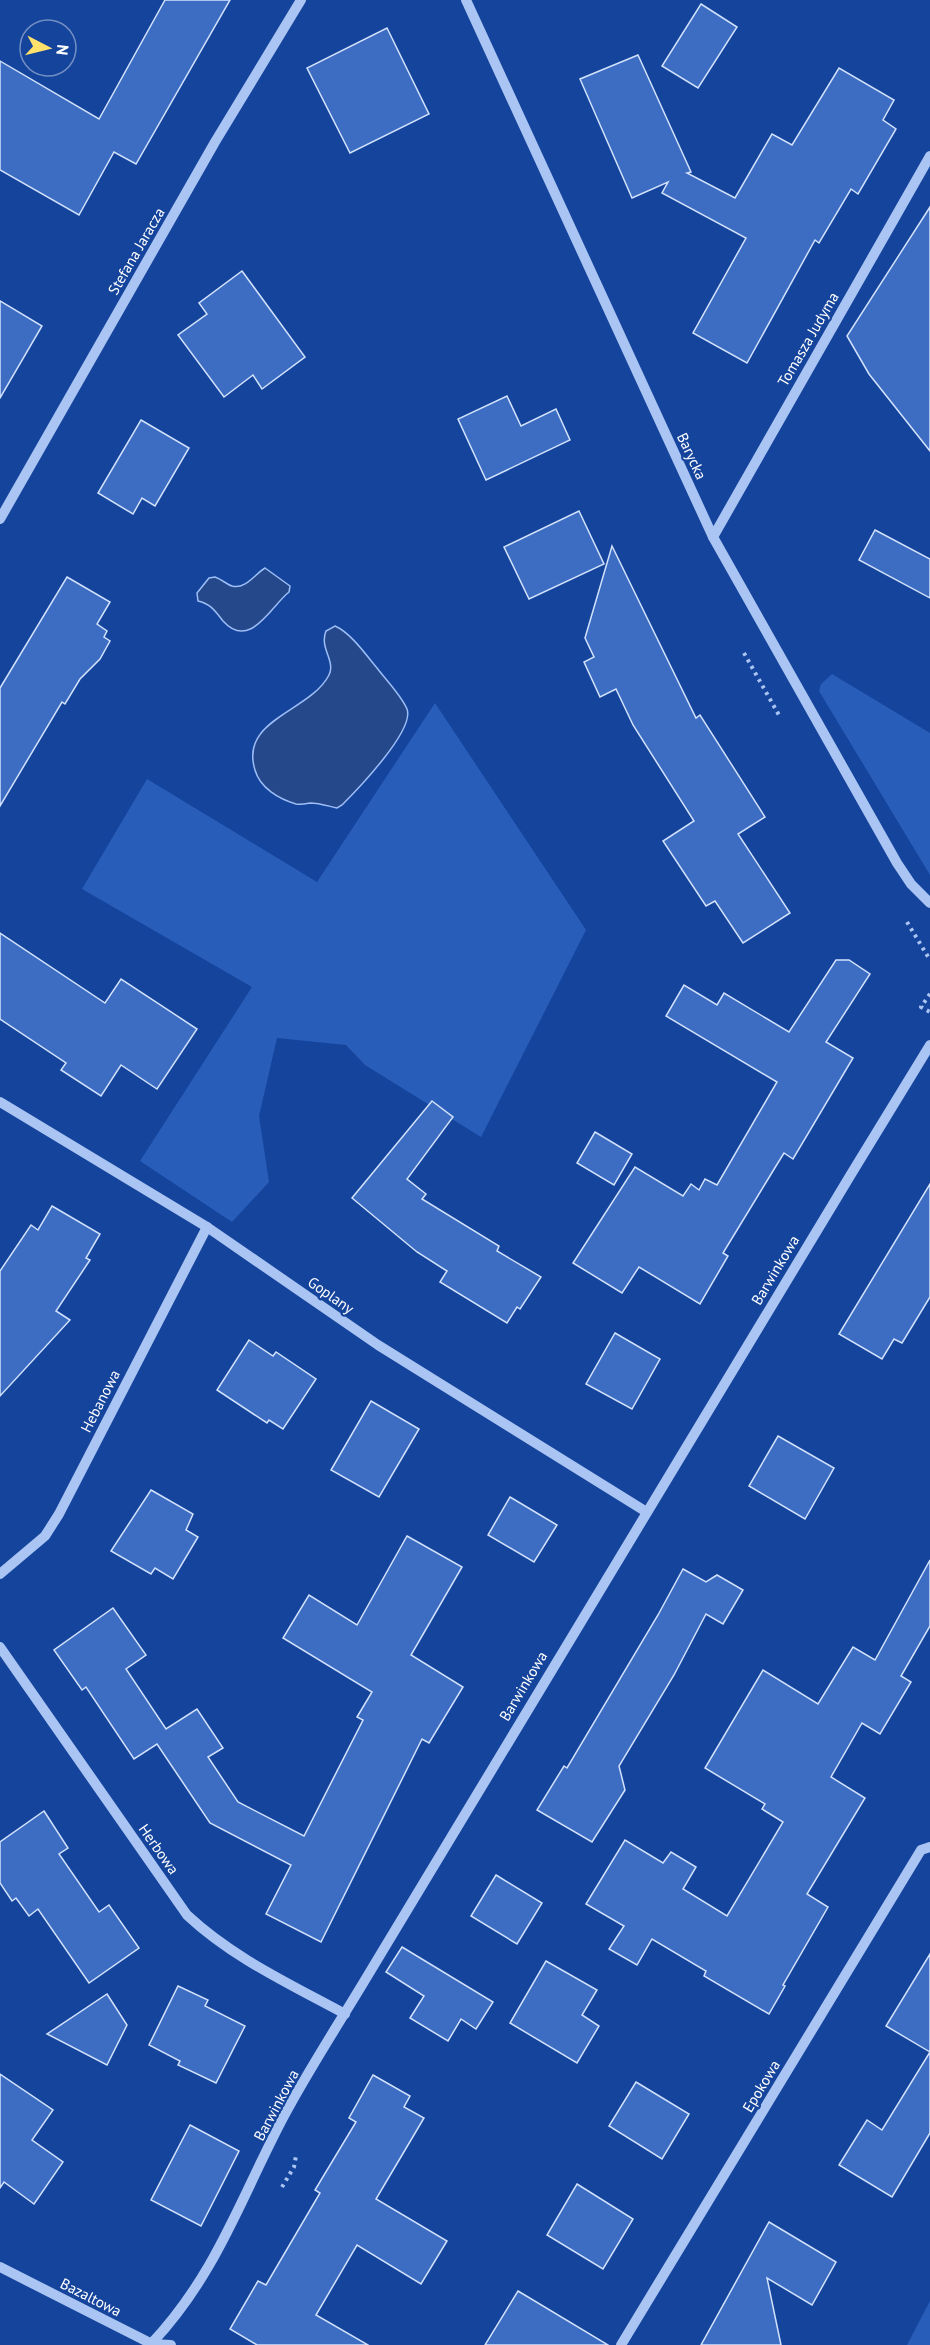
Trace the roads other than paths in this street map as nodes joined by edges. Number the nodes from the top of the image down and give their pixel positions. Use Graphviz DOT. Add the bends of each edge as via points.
graph roads {
  1 [pos="302,0"];
  2 [pos="466,0"];
  3 [pos="930,156"];
  4 [pos="0,519"];
  5 [pos="712,537"];
  6 [pos="930,903"];
  7 [pos="930,1045"];
  8 [pos="0,1102"];
  9 [pos="207,1227"];
  10 [pos="645,1511"];
  11 [pos="0,1574"];
  12 [pos="0,1647"];
  13 [pos="930,1847"];
  14 [pos="345,2013"];
  15 [pos="0,2267"];
  16 [pos="151,2344"];
  17 [pos="171,2345"];
  18 [pos="621,2345"];
  1 -- 4 [label="street, Stefana Jaracza" via="215,142"];
  2 -- 5 [label="street, Barycka"];
  3 -- 5 [label="street, Tomasza Judyma"];
  5 -- 6 [label="street, Barycka" via="897,863"];
  7 -- 10 [label="street, Barwinkowa"];
  8 -- 9 [label="street, Goplany"];
  9 -- 10 [label="street, Goplany" via="378,1345"];
  9 -- 11 [label="street, Hebanowa" via="45,1536"];
  10 -- 14 [label="street, Barwinkowa"];
  12 -- 14 [label="street, Herbowa" via="187,1915 238,1955"];
  13 -- 18 [label="street, Epokowa" via="921,1850"];
  14 -- 16 [label="street, Barwinkowa" via="284,2117 193,2295"];
  15 -- 16 [label="street, Bazaltowa"];
  16 -- 17 [label="street, Bazaltowa"];
}
